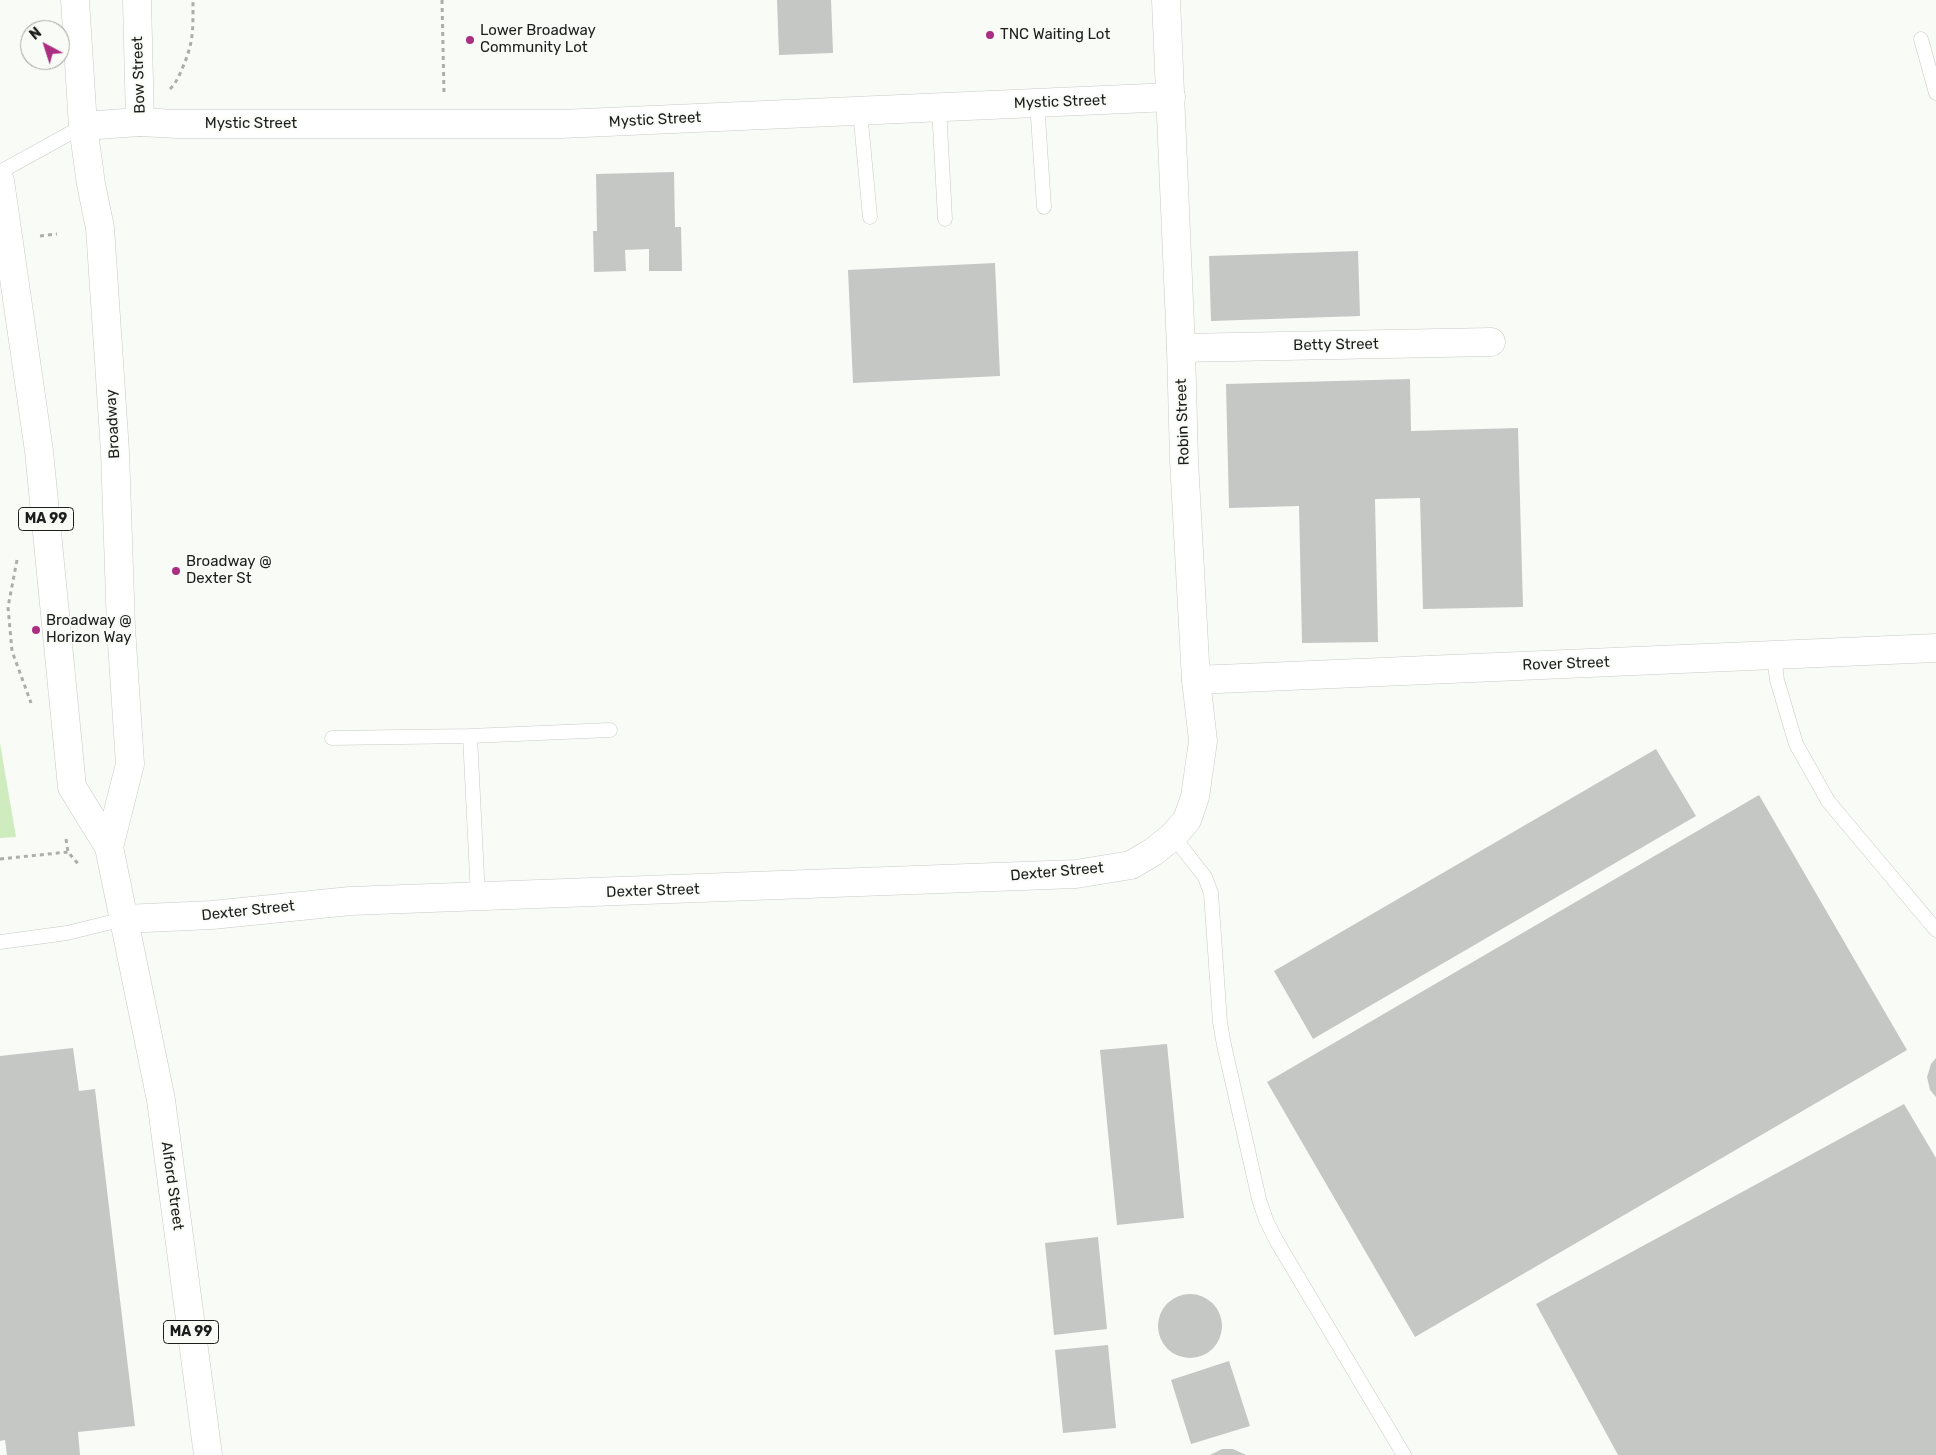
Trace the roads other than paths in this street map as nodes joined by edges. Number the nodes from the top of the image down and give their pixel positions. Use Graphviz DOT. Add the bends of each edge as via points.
graph roads {
  1 [pos="75,0"];
  2 [pos="137,0"];
  3 [pos="1166,0"];
  4 [pos="1921,39"];
  5 [pos="1936,94"];
  6 [pos="1170,97"];
  7 [pos="1036,102"];
  8 [pos="939,107"];
  9 [pos="860,110"];
  10 [pos="140,122"];
  11 [pos="83,126"];
  12 [pos="0,172"];
  13 [pos="0,181"];
  14 [pos="1044,207"];
  15 [pos="870,217"];
  16 [pos="945,219"];
  17 [pos="10,300"];
  18 [pos="1491,342"];
  19 [pos="1181,348"];
  20 [pos="1936,648"];
  21 [pos="1774,655"];
  22 [pos="1196,680"];
  23 [pos="610,730"];
  24 [pos="470,736"];
  25 [pos="332,738"];
  26 [pos="1173,836"];
  27 [pos="109,847"];
  28 [pos="478,897"];
  29 [pos="124,919"];
  30 [pos="1936,930"];
  31 [pos="0,942"];
  32 [pos="208,1455"];
  33 [pos="1404,1455"];
  1 -- 11 [label="street, Broadway / MA 99"];
  2 -- 10 [label="street, Bow Street"];
  3 -- 6 [label="street, Robin Street"];
  4 -- 5 [label="lane"];
  6 -- 7 [label="street, Mystic Street"];
  6 -- 19 [label="street, Robin Street"];
  7 -- 8 [label="street, Mystic Street"];
  7 -- 14 [label="lane"];
  8 -- 9 [label="street, Mystic Street"];
  8 -- 16 [label="lane"];
  9 -- 10 [label="street, Mystic Street" via="561,124"];
  9 -- 15 [label="lane"];
  10 -- 11 [label="street, Bow Street"];
  11 -- 12 [label="lane"];
  11 -- 27 [label="street, Broadway / MA 99" via="101,240 130,764"];
  13 -- 17 [label="street, Broadway / MA 99"];
  17 -- 27 [label="street, Broadway / MA 99" via="39,451 72,787"];
  18 -- 19 [label="street, Betty Street"];
  19 -- 22 [label="street, Robin Street"];
  20 -- 21 [label="street, Rover Street"];
  21 -- 22 [label="street, Rover Street"];
  21 -- 30 [label="lane" via="1777,680 1796,744 1828,801"];
  22 -- 26 [label="street, Robin Street" via="1203,741 1195,797 1187,820"];
  23 -- 24 [label="lane"];
  24 -- 25 [label="lane"];
  24 -- 28 [label="lane"];
  26 -- 28 [label="street, Dexter Street" via="1131,865 1076,874"];
  26 -- 33 [label="lane" via="1205,877 1211,894 1220,1022 1266,1220"];
  27 -- 29 [label="street, Broadway / MA 99"];
  28 -- 29 [label="street, Dexter Street" via="350,901 212,915"];
  29 -- 31 [label="lane" via="67,933"];
  29 -- 32 [label="street, Alford Street / MA 99" via="161,1100"];
}
